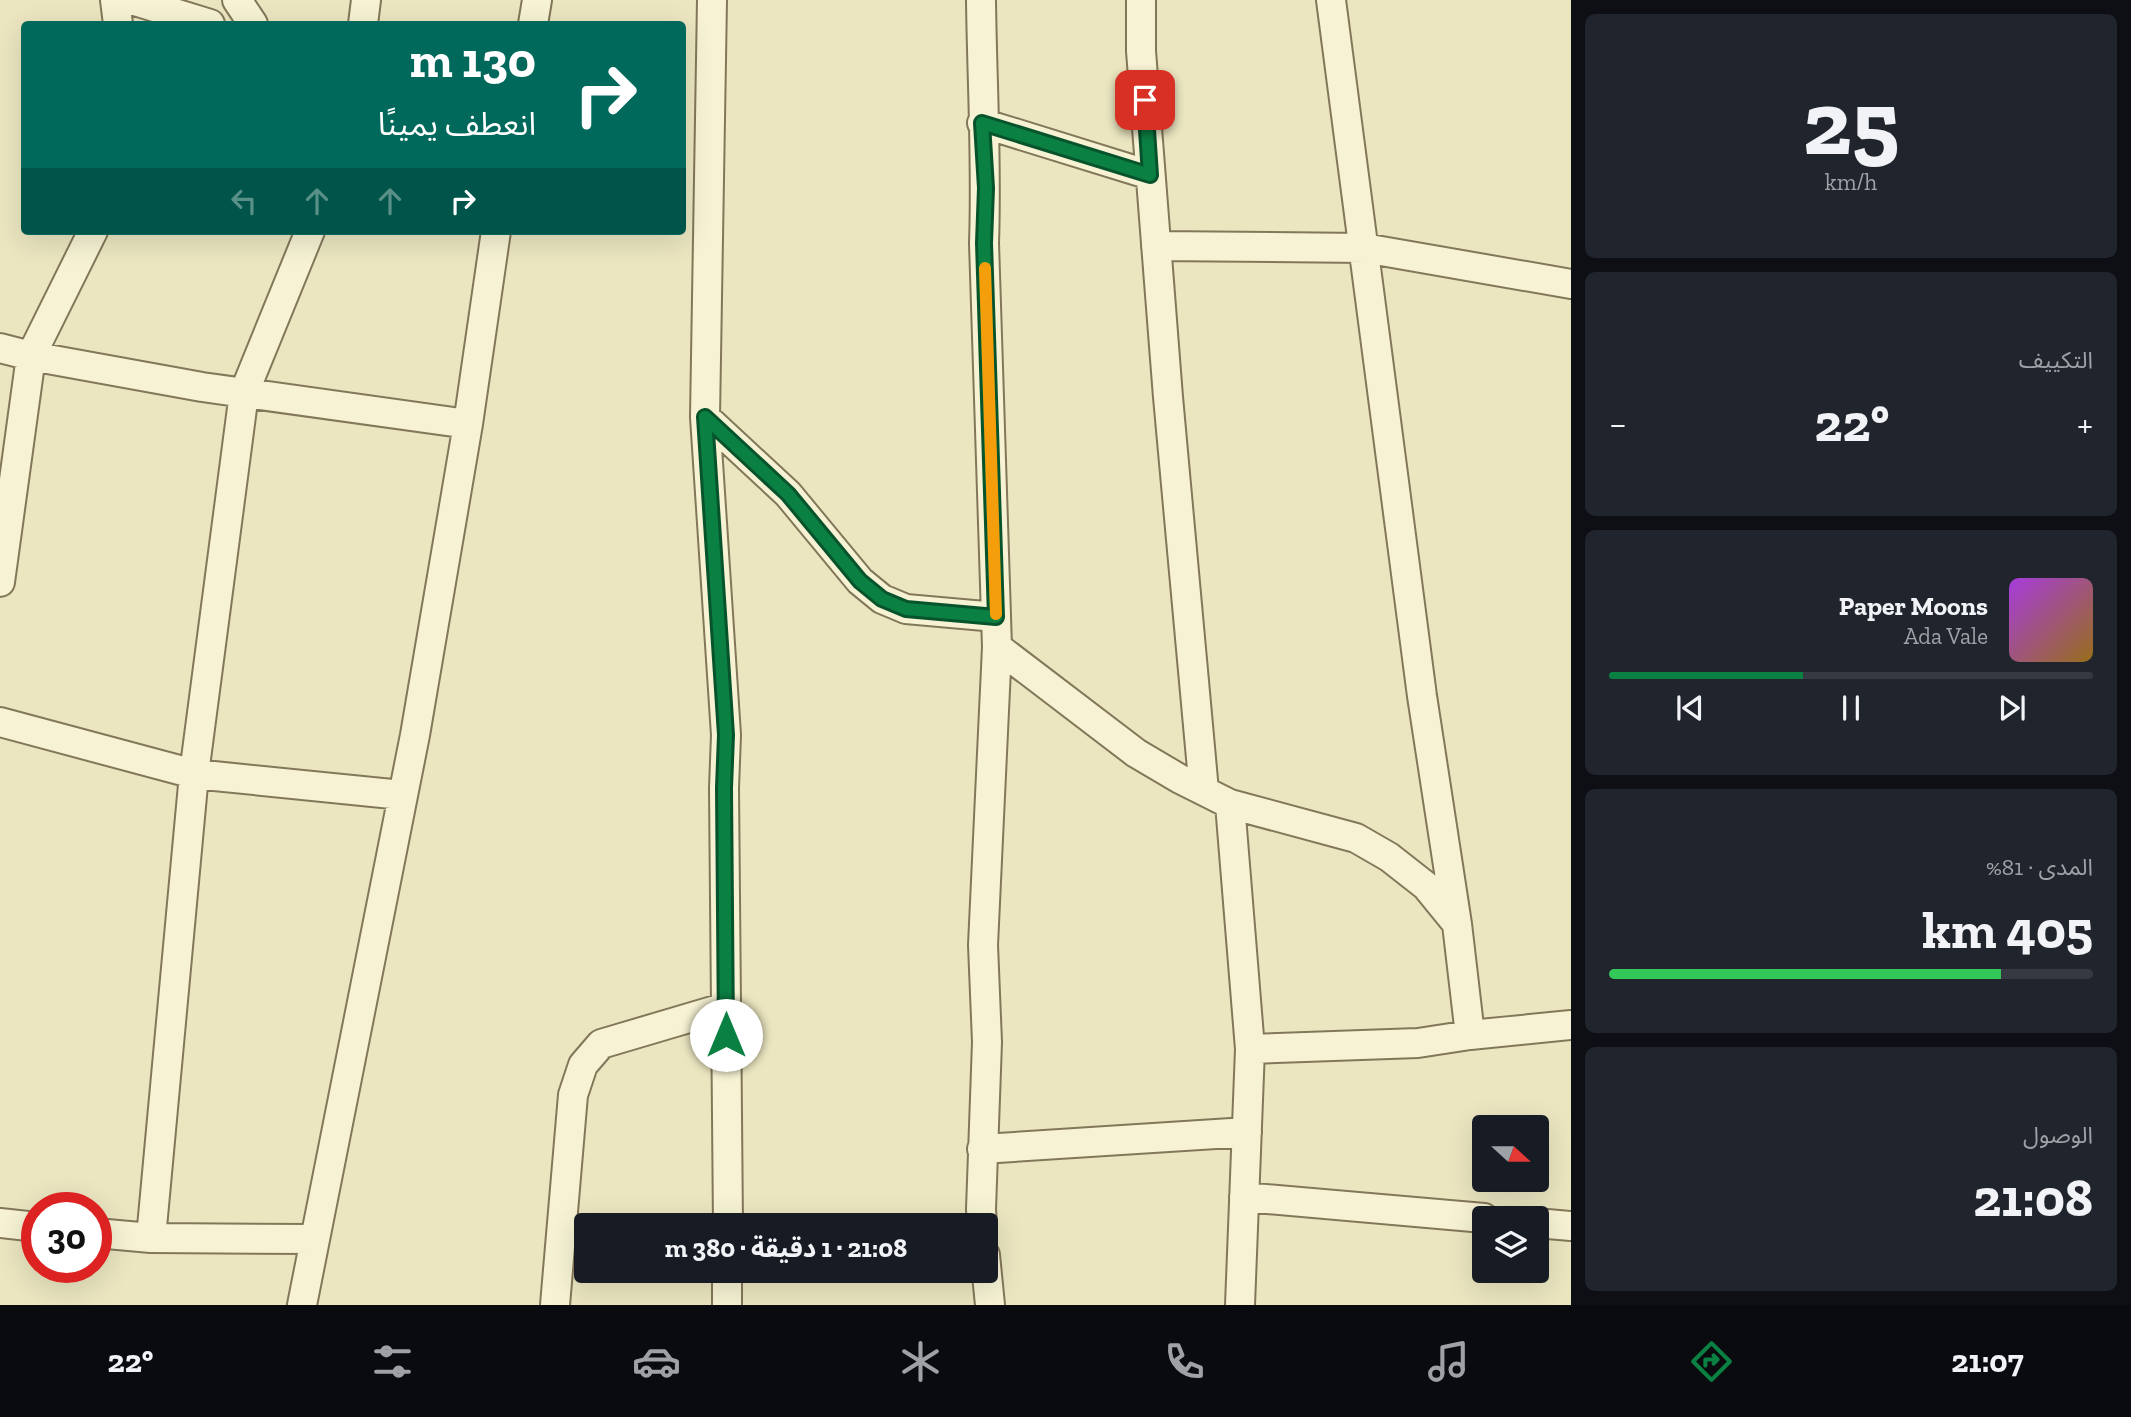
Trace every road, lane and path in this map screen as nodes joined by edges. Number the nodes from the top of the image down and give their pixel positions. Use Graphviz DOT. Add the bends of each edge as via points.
graph roads {
  1 [pos="115,0"];
  2 [pos="132,0"];
  3 [pos="237,0"];
  4 [pos="366,0"];
  5 [pos="537,0"];
  6 [pos="712,0"];
  7 [pos="981,0"];
  8 [pos="1141,0"];
  9 [pos="1331,0"];
  10 [pos="118,21"];
  11 [pos="200,21"];
  12 [pos="251,21"];
  13 [pos="363,21"];
  14 [pos="534,21"];
  15 [pos="982,123"];
  16 [pos="1150,175"];
  17 [pos="91,235"];
  18 [pos="308,235"];
  19 [pos="492,235"];
  20 [pos="1156,246"];
  21 [pos="1364,248"];
  22 [pos="1571,284"];
  23 [pos="0,348"];
  24 [pos="31,356"];
  25 [pos="244,393"];
  26 [pos="705,417"];
  27 [pos="468,424"];
  28 [pos="0,582"];
  29 [pos="996,617"];
  30 [pos="997,648"];
  31 [pos="0,722"];
  32 [pos="194,774"];
  33 [pos="1204,791"];
  34 [pos="402,794"];
  35 [pos="1230,804"];
  36 [pos="1457,924"];
  37 [pos="726,1007"];
  38 [pos="1571,1025"];
  39 [pos="1470,1035"];
  40 [pos="1250,1049"];
  41 [pos="1247,1132"];
  42 [pos="982,1149"];
  43 [pos="1244,1197"];
  44 [pos="728,1213"];
  45 [pos="982,1213"];
  46 [pos="1472,1217"];
  47 [pos="0,1223"];
  48 [pos="1549,1224"];
  49 [pos="21,1225"];
  50 [pos="1571,1226"];
  51 [pos="112,1234"];
  52 [pos="151,1238"];
  53 [pos="314,1239"];
  54 [pos="727,1283"];
  55 [pos="988,1283"];
  56 [pos="302,1305"];
  57 [pos="555,1305"];
  58 [pos="727,1305"];
  59 [pos="990,1305"];
  60 [pos="1240,1305"];
  1 -- 10 [label="street"];
  2 -- 11 [label="street"];
  3 -- 12 [label="street"];
  4 -- 13 [label="street"];
  5 -- 14 [label="street"];
  6 -- 26 [label="street"];
  7 -- 15 [label="street"];
  8 -- 16 [label="street"];
  9 -- 21 [label="street"];
  15 -- 16 [label="street"];
  15 -- 29 [label="street"];
  16 -- 20 [label="street"];
  17 -- 24 [label="street"];
  18 -- 25 [label="street"];
  19 -- 27 [label="street"];
  20 -- 21 [label="street"];
  20 -- 33 [label="street"];
  21 -- 22 [label="street"];
  21 -- 36 [label="street" via="1422,696"];
  23 -- 24 [label="street"];
  24 -- 25 [label="street"];
  24 -- 28 [label="street"];
  25 -- 27 [label="street"];
  25 -- 32 [label="street"];
  26 -- 29 [label="street" via="788,494 860,581 882,599 906,609"];
  26 -- 37 [label="street" via="726,735"];
  27 -- 34 [label="street"];
  29 -- 30 [label="street"];
  30 -- 33 [label="street" via="1136,753"];
  30 -- 42 [label="street" via="983,945 987,1042"];
  31 -- 32 [label="street"];
  32 -- 34 [label="street"];
  32 -- 52 [label="street"];
  33 -- 35 [label="street"];
  34 -- 53 [label="street"];
  35 -- 36 [label="street" via="1356,838 1426,886"];
  35 -- 40 [label="street"];
  36 -- 39 [label="street"];
  37 -- 44 [label="street"];
  37 -- 57 [label="street" via="601,1044 583,1065 573,1095"];
  38 -- 39 [label="street"];
  39 -- 40 [label="street" via="1418,1043"];
  40 -- 41 [label="street"];
  41 -- 42 [label="street"];
  41 -- 43 [label="street"];
  42 -- 45 [label="street"];
  43 -- 46 [label="street"];
  43 -- 60 [label="street"];
  47 -- 49 [label="street"];
  48 -- 50 [label="street"];
  51 -- 52 [label="street"];
  52 -- 53 [label="street"];
  53 -- 56 [label="street"];
  54 -- 58 [label="street"];
  55 -- 59 [label="street"];
}
